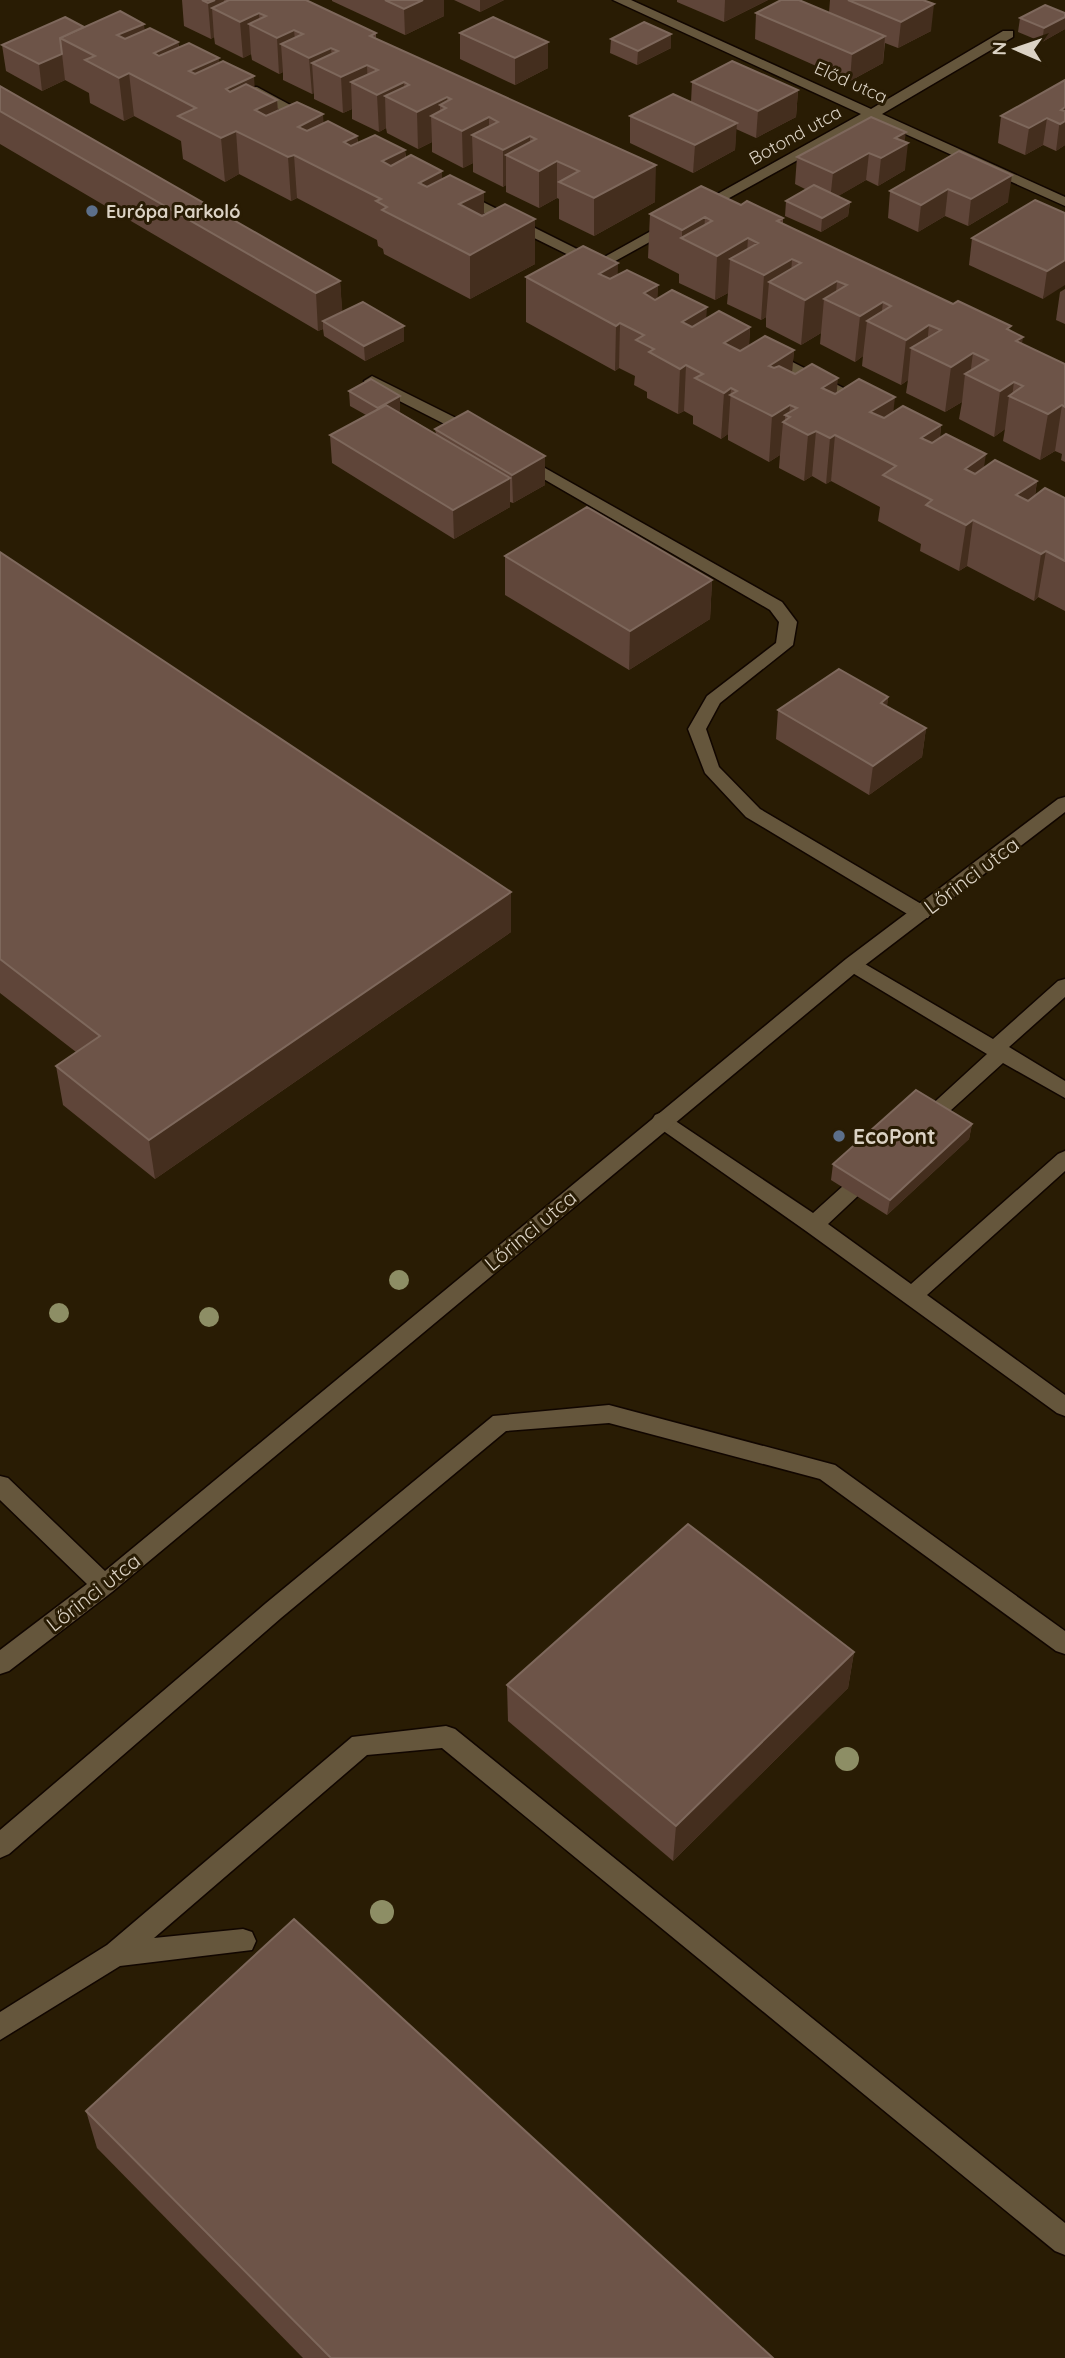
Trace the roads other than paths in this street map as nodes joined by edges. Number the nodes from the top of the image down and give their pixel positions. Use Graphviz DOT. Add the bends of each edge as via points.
graph roads {
  1 [pos="620,0"];
  2 [pos="1008,34"];
  3 [pos="240,84"];
  4 [pos="873,113"];
  5 [pos="327,128"];
  6 [pos="438,184"];
  7 [pos="1065,202"];
  8 [pos="758,349"];
  9 [pos="372,381"];
  10 [pos="881,414"];
  11 [pos="1065,803"];
  12 [pos="921,913"];
  13 [pos="853,964"];
  14 [pos="1065,986"];
  15 [pos="999,1050"];
  16 [pos="1065,1091"];
  17 [pos="662,1120"];
  18 [pos="903,1143"];
  19 [pos="1065,1159"];
  20 [pos="883,1161"];
  21 [pos="814,1225"];
  22 [pos="912,1296"];
  23 [pos="1065,1408"];
  24 [pos="0,1485"];
  25 [pos="104,1585"];
  26 [pos="1065,1644"];
  27 [pos="0,1664"];
  28 [pos="0,1846"];
  29 [pos="243,1941"];
  30 [pos="116,1954"];
  31 [pos="0,2027"];
  32 [pos="1065,2241"];
  1 -- 4 [label="street, Előd utca"];
  2 -- 4 [label="street, Botond utca"];
  3 -- 5 [label="street"];
  4 -- 6 [label="street, Botond utca" via="605,269"];
  4 -- 7 [label="street, Előd utca"];
  8 -- 10 [label="street"];
  9 -- 12 [label="street" via="442,414 776,606 788,622 784,645 713,700 697,729 711,769 753,813"];
  11 -- 12 [label="street, Lőrinci utca"];
  12 -- 13 [label="street, Lőrinci utca"];
  13 -- 15 [label="street"];
  13 -- 17 [label="street, Lőrinci utca"];
  14 -- 15 [label="street"];
  15 -- 16 [label="street"];
  15 -- 18 [label="street"];
  17 -- 21 [label="street"];
  17 -- 25 [label="street, Lőrinci utca"];
  19 -- 22 [label="street"];
  20 -- 21 [label="street"];
  21 -- 22 [label="street"];
  22 -- 23 [label="street"];
  24 -- 25 [label="street"];
  25 -- 27 [label="street, Lőrinci utca"];
  26 -- 28 [label="street" via="827,1472 610,1414 501,1422"];
  29 -- 30 [label="street"];
  30 -- 31 [label="street"];
  30 -- 32 [label="street" via="360,1745 446,1737"];
}
